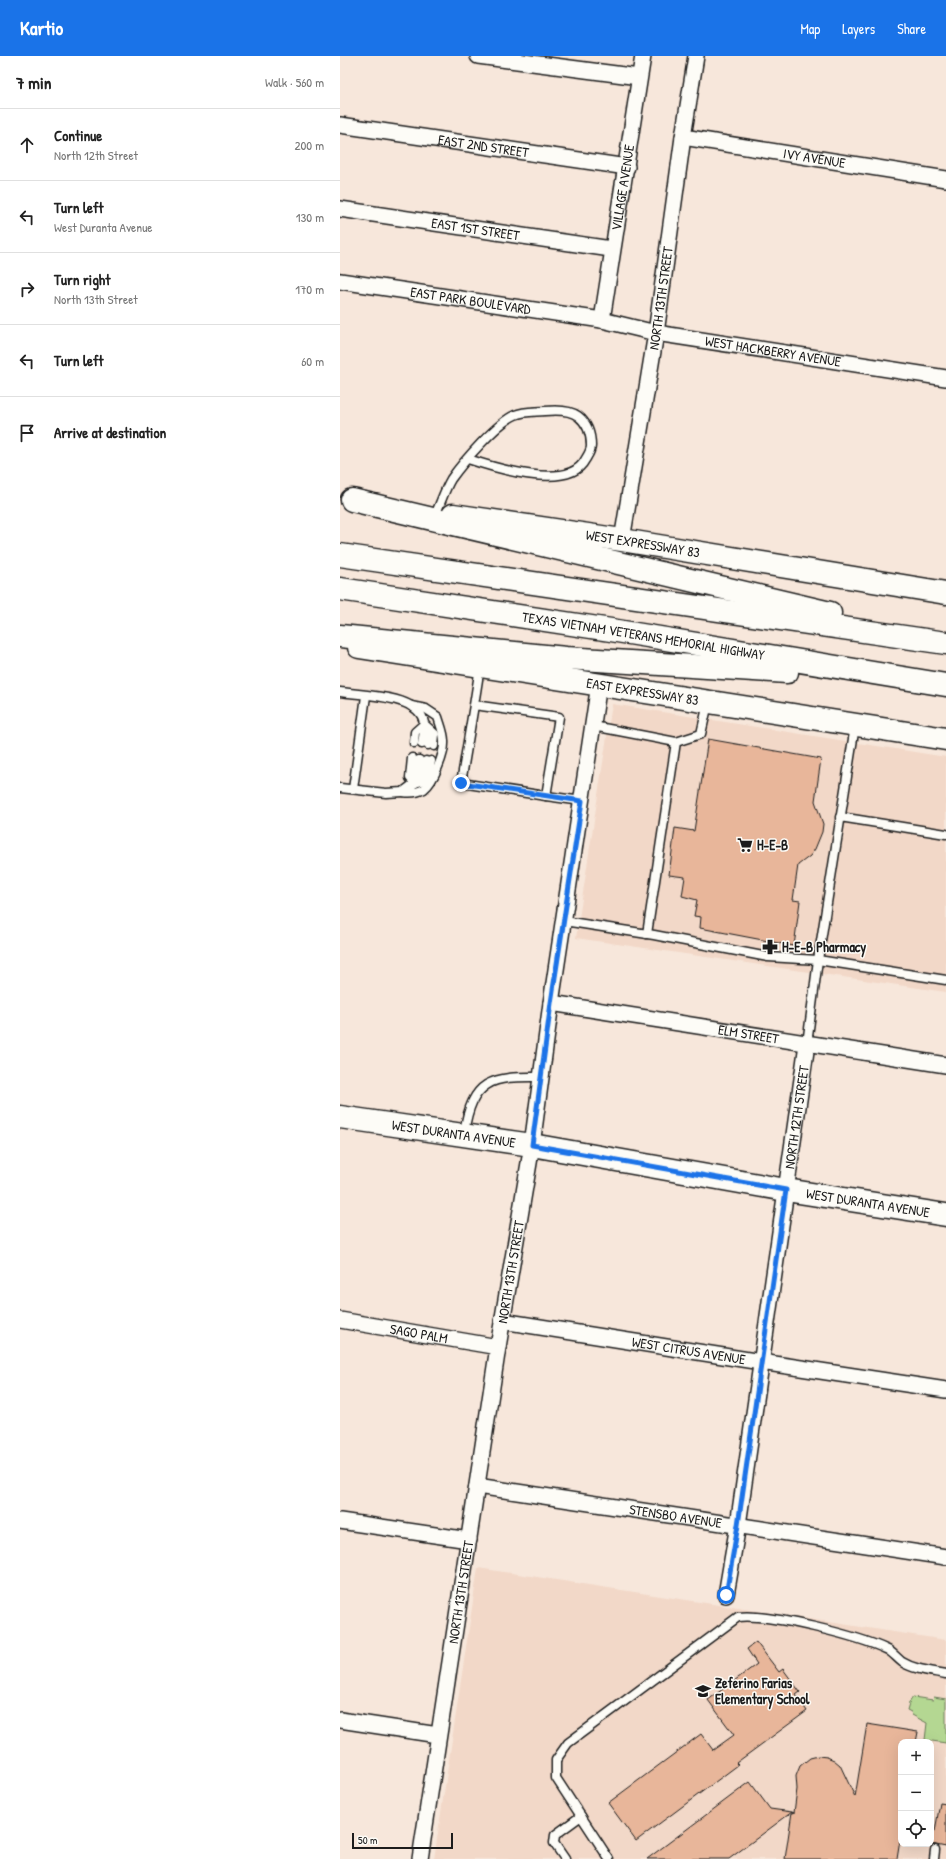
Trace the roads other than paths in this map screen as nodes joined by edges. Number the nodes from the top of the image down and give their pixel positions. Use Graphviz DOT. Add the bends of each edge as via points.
graph roads {
  1 [pos="478,56"];
  2 [pos="643,56"];
  3 [pos="696,56"];
  4 [pos="640,77"];
  5 [pos="340,125"];
  6 [pos="683,137"];
  7 [pos="627,167"];
  8 [pos="946,179"];
  9 [pos="340,209"];
  10 [pos="612,249"];
  11 [pos="340,281"];
  12 [pos="602,320"];
  13 [pos="656,333"];
  14 [pos="946,378"];
  15 [pos="468,459"];
  16 [pos="346,499"];
  17 [pos="436,513"];
  18 [pos="622,540"];
  19 [pos="340,555"];
  20 [pos="340,589"];
  21 [pos="946,593"];
  22 [pos="340,636"];
  23 [pos="946,642"];
  24 [pos="340,644"];
  25 [pos="480,666"];
  26 [pos="917,681"];
  27 [pos="599,684"];
  28 [pos="946,685"];
  29 [pos="340,692"];
  30 [pos="366,696"];
  31 [pos="708,702"];
  32 [pos="474,704"];
  33 [pos="411,706"];
  34 [pos="424,724"];
  35 [pos="855,725"];
  36 [pos="593,726"];
  37 [pos="946,739"];
  38 [pos="676,742"];
  39 [pos="415,783"];
  40 [pos="340,788"];
  41 [pos="352,789"];
  42 [pos="403,792"];
  43 [pos="546,796"];
  44 [pos="582,801"];
  45 [pos="840,817"];
  46 [pos="946,834"];
  47 [pos="564,921"];
  48 [pos="647,934"];
  49 [pos="818,960"];
  50 [pos="946,980"];
  51 [pos="551,1003"];
  52 [pos="807,1044"];
  53 [pos="946,1065"];
  54 [pos="541,1077"];
  55 [pos="340,1117"];
  56 [pos="464,1135"];
  57 [pos="532,1145"];
  58 [pos="786,1190"];
  59 [pos="946,1215"];
  60 [pos="340,1320"];
  61 [pos="502,1321"];
  62 [pos="498,1347"];
  63 [pos="761,1362"];
  64 [pos="946,1390"];
  65 [pos="477,1486"];
  66 [pos="340,1521"];
  67 [pos="738,1525"];
  68 [pos="469,1540"];
  69 [pos="946,1557"];
  70 [pos="726,1595"];
  71 [pos="946,1674"];
  72 [pos="340,1720"];
  73 [pos="438,1735"];
  74 [pos="581,1816"];
  75 [pos="935,1850"];
  76 [pos="420,1859"];
  77 [pos="565,1859"];
  78 [pos="609,1859"];
  79 [pos="934,1859"];
  1 -- 4 [label="street"];
  2 -- 4 [label="street, VILLAGE AVENUE"];
  3 -- 6 [label="street, NORTH 13TH STREET"];
  4 -- 7 [label="street, VILLAGE AVENUE"];
  5 -- 7 [label="street, EAST 2ND STREET"];
  6 -- 8 [label="street, IVY AVENUE"];
  6 -- 13 [label="street, NORTH 13TH STREET"];
  7 -- 10 [label="street, VILLAGE AVENUE"];
  9 -- 10 [label="street, EAST 1ST STREET"];
  10 -- 12 [label="street, VILLAGE AVENUE"];
  11 -- 12 [label="street, EAST PARK BOULEVARD"];
  12 -- 13 [label="street, WEST HACKBERRY AVENUE"];
  13 -- 14 [label="street, WEST HACKBERRY AVENUE"];
  13 -- 18 [label="street, NORTH 13TH STREET"];
  15 -- 15 [label="lane" via="505,422 515,415 528,412 558,410 577,416 588,428 591,439 591,450 576,471 553,475 528,475"];
  15 -- 17 [label="lane" via="451,480"];
  16 -- 17 [label="main road, WEST EXPRESSWAY 83"];
  16 -- 23 [label="main road"];
  17 -- 18 [label="main road, WEST EXPRESSWAY 83"];
  18 -- 21 [label="main road, WEST EXPRESSWAY 83"];
  19 -- 23 [label="main road"];
  20 -- 26 [label="main road, TEXAS VIETNAM VETERANS MEMORIAL HIGHWAY" via="612,630"];
  22 -- 26 [label="main road" via="566,658"];
  24 -- 25 [label="main road, EAST EXPRESSWAY 83"];
  25 -- 27 [label="main road, EAST EXPRESSWAY 83"];
  25 -- 32 [label="lane"];
  26 -- 28 [label="main road, TEXAS VIETNAM VETERANS MEMORIAL HIGHWAY"];
  27 -- 31 [label="main road, EAST EXPRESSWAY 83"];
  27 -- 36 [label="street, NORTH 13TH STREET"];
  29 -- 30 [label="lane"];
  30 -- 33 [label="lane" via="401,700"];
  30 -- 41 [label="lane"];
  31 -- 35 [label="main road, EAST EXPRESSWAY 83"];
  31 -- 38 [label="lane" via="701,734"];
  32 -- 43 [label="lane" via="559,717"];
  32 -- 43 [label="lane" via="461,783"];
  33 -- 34 [label="lane" via="422,717"];
  33 -- 42 [label="lane" via="426,709 438,717 444,742 440,762 430,782 424,789 414,793"];
  34 -- 34 [label="lane" via="424,745 435,734"];
  35 -- 37 [label="main road, EAST EXPRESSWAY 83"];
  35 -- 45 [label="lane"];
  36 -- 38 [label="lane"];
  36 -- 44 [label="street, NORTH 13TH STREET"];
  38 -- 48 [label="lane"];
  39 -- 39 [label="lane" via="410,778 422,760 421,778"];
  39 -- 42 [label="lane"];
  40 -- 41 [label="lane"];
  41 -- 42 [label="lane"];
  43 -- 44 [label="lane"];
  44 -- 47 [label="street, NORTH 13TH STREET"];
  45 -- 46 [label="lane"];
  45 -- 49 [label="lane"];
  47 -- 48 [label="lane"];
  47 -- 51 [label="street, NORTH 13TH STREET"];
  48 -- 49 [label="lane" via="768,957"];
  49 -- 50 [label="lane"];
  49 -- 52 [label="lane"];
  51 -- 52 [label="street, ELM STREET"];
  51 -- 54 [label="street, NORTH 13TH STREET"];
  52 -- 53 [label="street, ELM STREET"];
  52 -- 58 [label="street, NORTH 12TH STREET"];
  54 -- 56 [label="lane" via="499,1078 488,1084 472,1102 467,1114"];
  54 -- 57 [label="street, NORTH 13TH STREET"];
  55 -- 56 [label="main road, WEST DURANTA AVENUE"];
  56 -- 57 [label="main road, WEST DURANTA AVENUE"];
  57 -- 58 [label="main road, WEST DURANTA AVENUE"];
  57 -- 61 [label="street, NORTH 13TH STREET"];
  58 -- 59 [label="main road, WEST DURANTA AVENUE"];
  58 -- 63 [label="street, NORTH 12TH STREET"];
  60 -- 62 [label="street, SAGO PALM"];
  61 -- 62 [label="street, NORTH 13TH STREET"];
  61 -- 63 [label="street, WEST CITRUS AVENUE"];
  62 -- 65 [label="street, NORTH 13TH STREET"];
  63 -- 64 [label="street, WEST CITRUS AVENUE"];
  63 -- 67 [label="street, NORTH 12TH STREET"];
  65 -- 67 [label="street, STENSBO AVENUE"];
  65 -- 68 [label="street, NORTH 13TH STREET"];
  66 -- 68 [label="street"];
  67 -- 69 [label="street, STENSBO AVENUE"];
  67 -- 70 [label="street, NORTH 12TH STREET"];
  68 -- 73 [label="street, NORTH 13TH STREET"];
  71 -- 74 [label="lane" via="914,1667 901,1661 889,1650 857,1639 770,1618 738,1617 568,1742 556,1760 555,1774 558,1783"];
  72 -- 73 [label="street"];
  73 -- 76 [label="street, NORTH 13TH STREET"];
  74 -- 77 [label="lane" via="554,1835 554,1843"];
  74 -- 78 [label="lane"];
  75 -- 79 [label="lane"];
}
